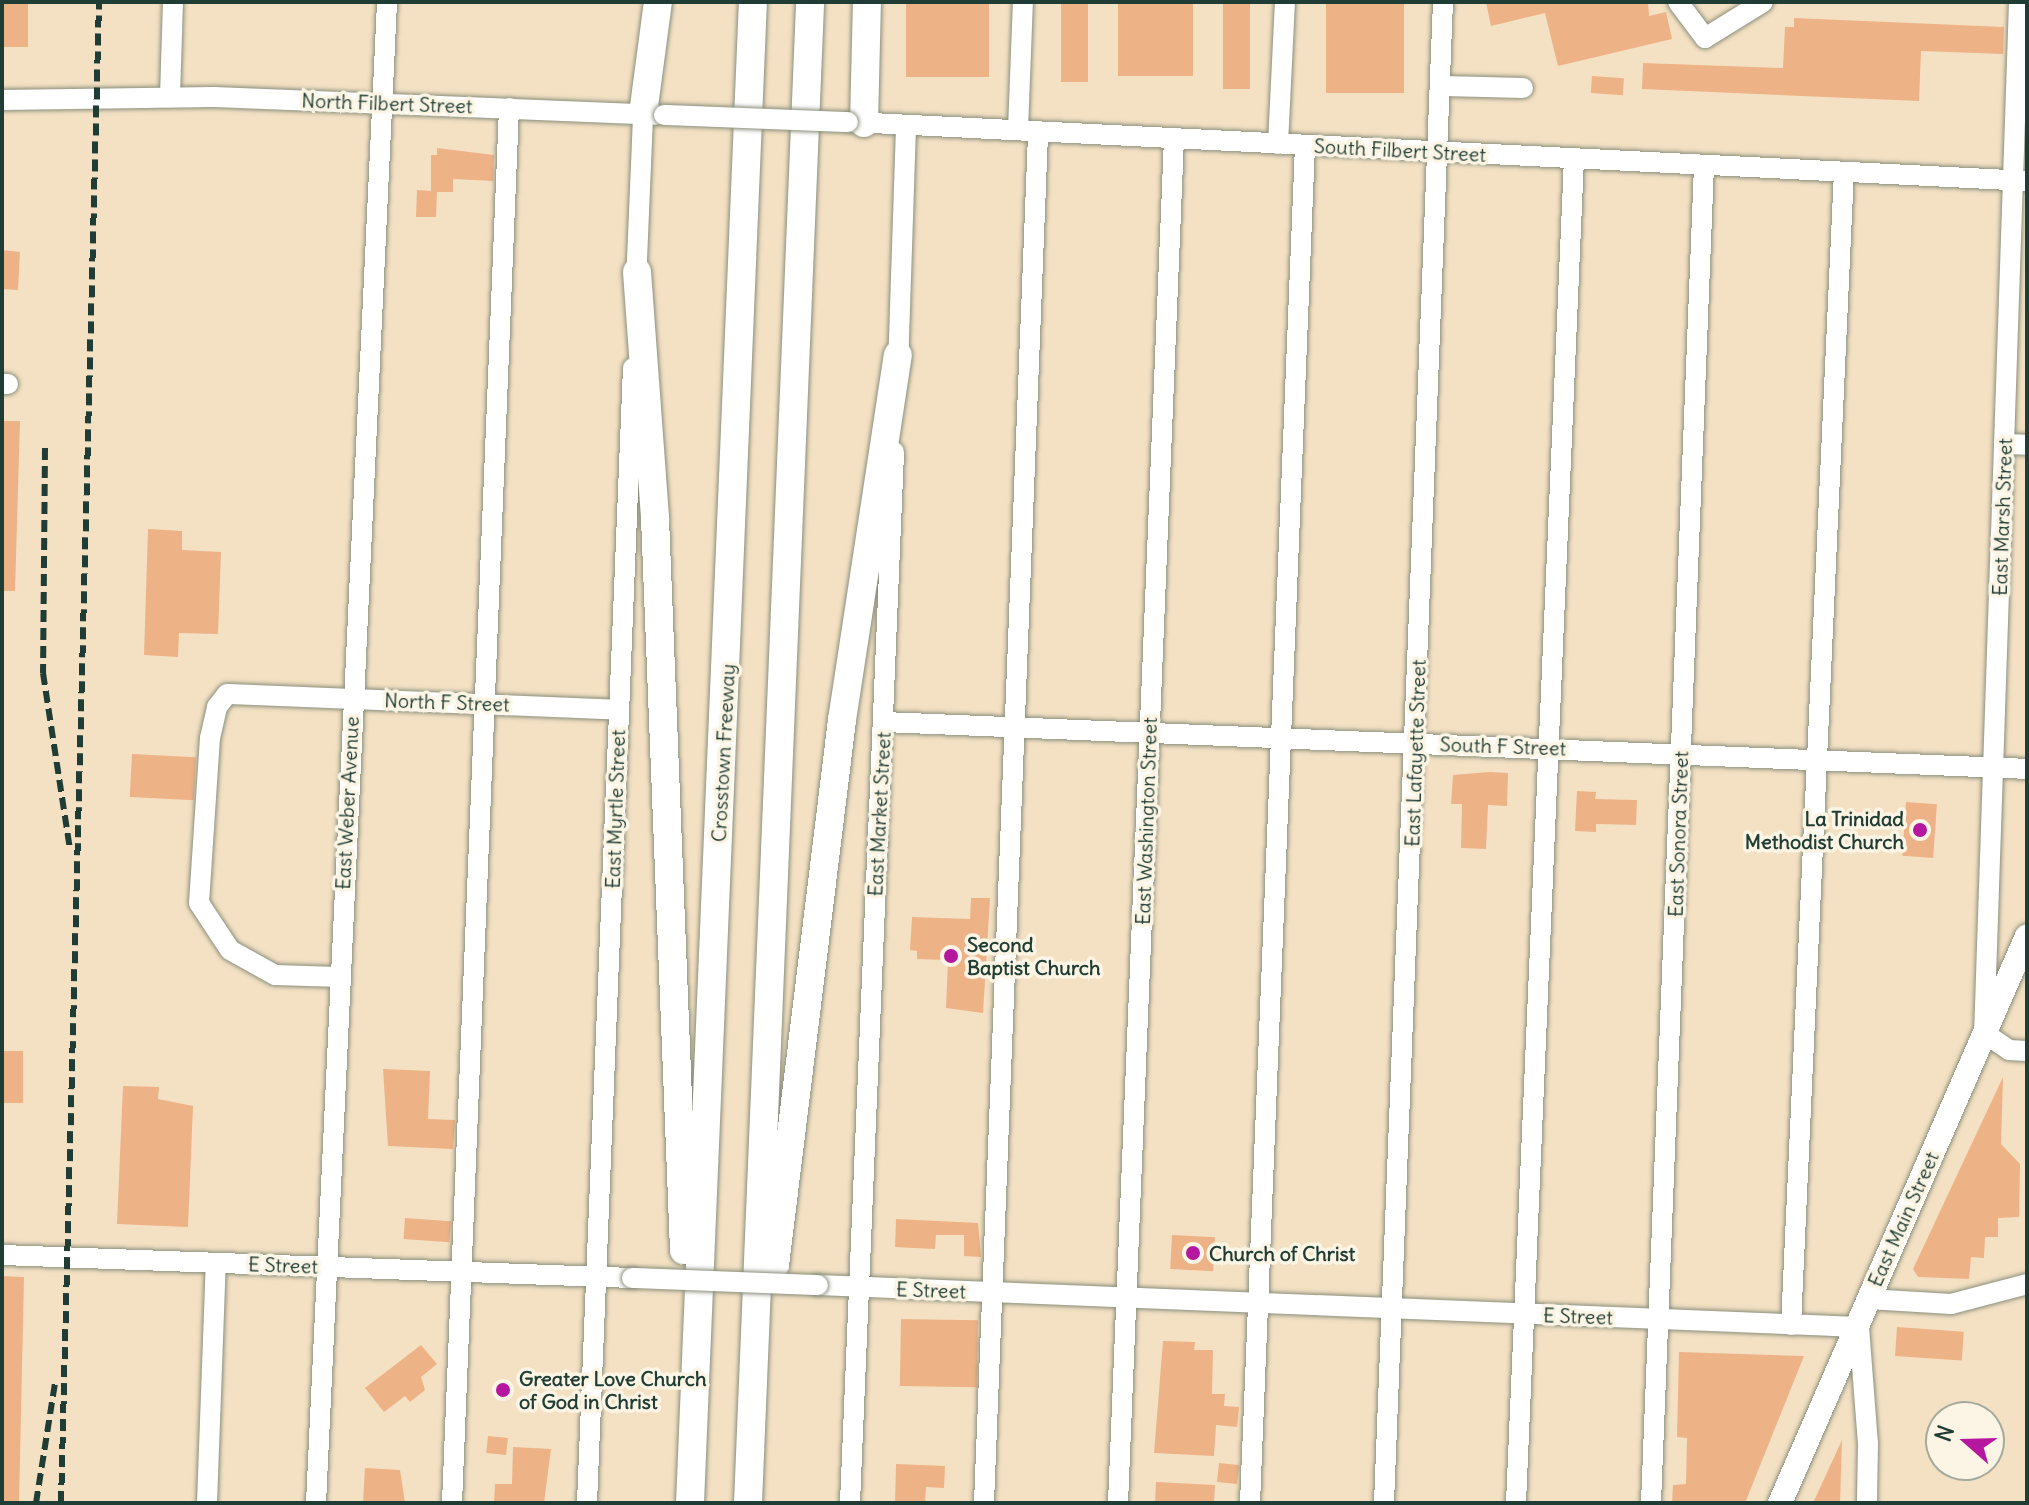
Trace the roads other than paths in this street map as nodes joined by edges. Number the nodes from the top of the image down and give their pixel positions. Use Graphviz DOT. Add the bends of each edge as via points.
graph roads {
  1 [pos="173,2"];
  2 [pos="387,2"];
  3 [pos="658,2"];
  4 [pos="753,2"];
  5 [pos="810,2"];
  6 [pos="867,2"];
  7 [pos="1023,2"];
  8 [pos="1285,2"];
  9 [pos="1443,2"];
  10 [pos="1678,2"];
  11 [pos="1763,2"];
  12 [pos="2019,2"];
  13 [pos="1443,86"];
  14 [pos="1523,88"];
  15 [pos="170,97"];
  16 [pos="2,100"];
  17 [pos="378,102"];
  18 [pos="509,108"];
  19 [pos="654,115"];
  20 [pos="773,119"];
  21 [pos="856,122"];
  22 [pos="906,125"];
  23 [pos="1028,131"];
  24 [pos="1174,138"];
  25 [pos="1278,144"];
  26 [pos="1305,145"];
  27 [pos="1440,152"];
  28 [pos="1574,159"];
  29 [pos="1704,165"];
  30 [pos="1844,172"];
  31 [pos="2020,181"];
  32 [pos="637,272"];
  33 [pos="898,355"];
  34 [pos="2004,444"];
  35 [pos="2027,445"];
  36 [pos="352,699"];
  37 [pos="485,704"];
  38 [pos="619,710"];
  39 [pos="884,722"];
  40 [pos="1016,728"];
  41 [pos="1150,732"];
  42 [pos="1281,738"];
  43 [pos="1415,743"];
  44 [pos="1549,748"];
  45 [pos="1681,753"];
  46 [pos="1815,759"];
  47 [pos="1993,767"];
  48 [pos="2027,769"];
  49 [pos="2027,936"];
  50 [pos="339,977"];
  51 [pos="1984,1033"];
  52 [pos="2027,1051"];
  53 [pos="2,1255"];
  54 [pos="216,1263"];
  55 [pos="327,1267"];
  56 [pos="462,1272"];
  57 [pos="596,1277"];
  58 [pos="2027,1284"];
  59 [pos="858,1287"];
  60 [pos="992,1293"];
  61 [pos="1127,1298"];
  62 [pos="1868,1299"];
  63 [pos="1259,1303"];
  64 [pos="1392,1308"];
  65 [pos="1522,1313"];
  66 [pos="1658,1319"];
  67 [pos="1791,1325"];
  68 [pos="1859,1327"];
  69 [pos="691,1446"];
  70 [pos="750,1472"];
  71 [pos="207,1503"];
  72 [pos="316,1503"];
  73 [pos="452,1503"];
  74 [pos="587,1503"];
  75 [pos="690,1503"];
  76 [pos="748,1503"];
  77 [pos="850,1503"];
  78 [pos="984,1503"];
  79 [pos="1118,1503"];
  80 [pos="1250,1503"];
  81 [pos="1384,1503"];
  82 [pos="1516,1503"];
  83 [pos="1651,1503"];
  84 [pos="1780,1503"];
  85 [pos="1867,1503"];
  1 -- 15 [label="street"];
  2 -- 17 [label="street"];
  3 -- 19 [label="highway"];
  4 -- 69 [label="highway, Crosstown Freeway"];
  5 -- 70 [label="highway"];
  6 -- 21 [label="highway"];
  7 -- 23 [label="street"];
  8 -- 25 [label="street"];
  9 -- 13 [label="street, East Lafayette Street"];
  10 -- 11 [label="street" via="1705,38"];
  12 -- 31 [label="street, East Marsh Street"];
  13 -- 14 [label="street"];
  13 -- 27 [label="street, East Lafayette Street"];
  15 -- 16 [label="street, North Filbert Street"];
  15 -- 17 [label="street, North Filbert Street"];
  17 -- 18 [label="street, North Filbert Street"];
  17 -- 36 [label="street, East Weber Avenue"];
  18 -- 19 [label="street, North Filbert Street"];
  18 -- 37 [label="street"];
  19 -- 20 [label="street, North Filbert Street, bridge"];
  19 -- 32 [label="street, East Myrtle Street"];
  20 -- 21 [label="street, South Filbert Street, bridge"];
  21 -- 22 [label="street, South Filbert Street"];
  22 -- 23 [label="street, South Filbert Street"];
  22 -- 33 [label="street, East Market Street"];
  23 -- 24 [label="street, South Filbert Street"];
  23 -- 40 [label="street"];
  24 -- 25 [label="street, South Filbert Street"];
  24 -- 41 [label="street, East Washington Street"];
  25 -- 26 [label="street, South Filbert Street"];
  26 -- 27 [label="street, South Filbert Street"];
  26 -- 42 [label="street"];
  27 -- 28 [label="street, South Filbert Street"];
  27 -- 43 [label="street, East Lafayette Street"];
  28 -- 29 [label="street, South Filbert Street"];
  28 -- 44 [label="street"];
  29 -- 30 [label="street, South Filbert Street"];
  29 -- 45 [label="street, East Sonora Street"];
  30 -- 31 [label="street, South Filbert Street"];
  30 -- 46 [label="street"];
  31 -- 34 [label="street, East Marsh Street"];
  32 -- 38 [label="street, East Myrtle Street"];
  32 -- 69 [label="highway" via="655,518"];
  33 -- 39 [label="street, East Market Street"];
  33 -- 70 [label="highway" via="842,720"];
  34 -- 35 [label="street"];
  34 -- 47 [label="street, East Marsh Street"];
  36 -- 37 [label="street, North F Street"];
  36 -- 50 [label="street, East Weber Avenue"];
  36 -- 50 [label="street, North F Street" via="227,694 217,707 210,738 199,903 230,950 275,975"];
  37 -- 38 [label="street, North F Street"];
  37 -- 56 [label="street"];
  38 -- 57 [label="street, East Myrtle Street"];
  39 -- 40 [label="street, South F Street"];
  39 -- 59 [label="street, East Market Street"];
  40 -- 41 [label="street, South F Street"];
  40 -- 60 [label="street"];
  41 -- 42 [label="street, South F Street"];
  41 -- 61 [label="street, East Washington Street"];
  42 -- 43 [label="street, South F Street"];
  42 -- 63 [label="street"];
  43 -- 44 [label="street, South F Street"];
  43 -- 64 [label="street, East Lafayette Street"];
  44 -- 45 [label="street, South F Street"];
  44 -- 65 [label="street"];
  45 -- 46 [label="street, South F Street"];
  45 -- 66 [label="street, East Sonora Street"];
  46 -- 47 [label="street, South F Street"];
  46 -- 67 [label="street"];
  47 -- 48 [label="street, South F Street"];
  47 -- 51 [label="street, East Marsh Street"];
  49 -- 51 [label="main road, East Main Street"];
  50 -- 55 [label="street, East Weber Avenue"];
  51 -- 52 [label="street" via="2009,1050"];
  51 -- 62 [label="main road, East Main Street"];
  53 -- 54 [label="street, E Street"];
  54 -- 55 [label="street, E Street"];
  54 -- 71 [label="street"];
  55 -- 56 [label="street, E Street"];
  55 -- 72 [label="street, East Weber Avenue"];
  56 -- 57 [label="street, E Street"];
  56 -- 73 [label="street"];
  57 -- 59 [label="street, E Street, bridge"];
  57 -- 74 [label="street, East Myrtle Street"];
  58 -- 62 [label="street" via="1951,1304"];
  59 -- 60 [label="street, E Street"];
  59 -- 77 [label="street, East Market Street"];
  60 -- 61 [label="street, E Street"];
  60 -- 78 [label="street"];
  61 -- 63 [label="street, E Street"];
  61 -- 79 [label="street, East Washington Street"];
  62 -- 68 [label="main road, East Main Street"];
  63 -- 64 [label="street, E Street"];
  63 -- 80 [label="street"];
  64 -- 65 [label="street, E Street"];
  64 -- 81 [label="street, East Lafayette Street"];
  65 -- 66 [label="street, E Street"];
  65 -- 82 [label="street"];
  66 -- 67 [label="street, E Street"];
  66 -- 83 [label="street, East Sonora Street"];
  67 -- 68 [label="street, E Street"];
  68 -- 84 [label="main road, East Main Street"];
  68 -- 85 [label="street"];
  69 -- 75 [label="highway, Crosstown Freeway"];
  70 -- 76 [label="highway"];
}
